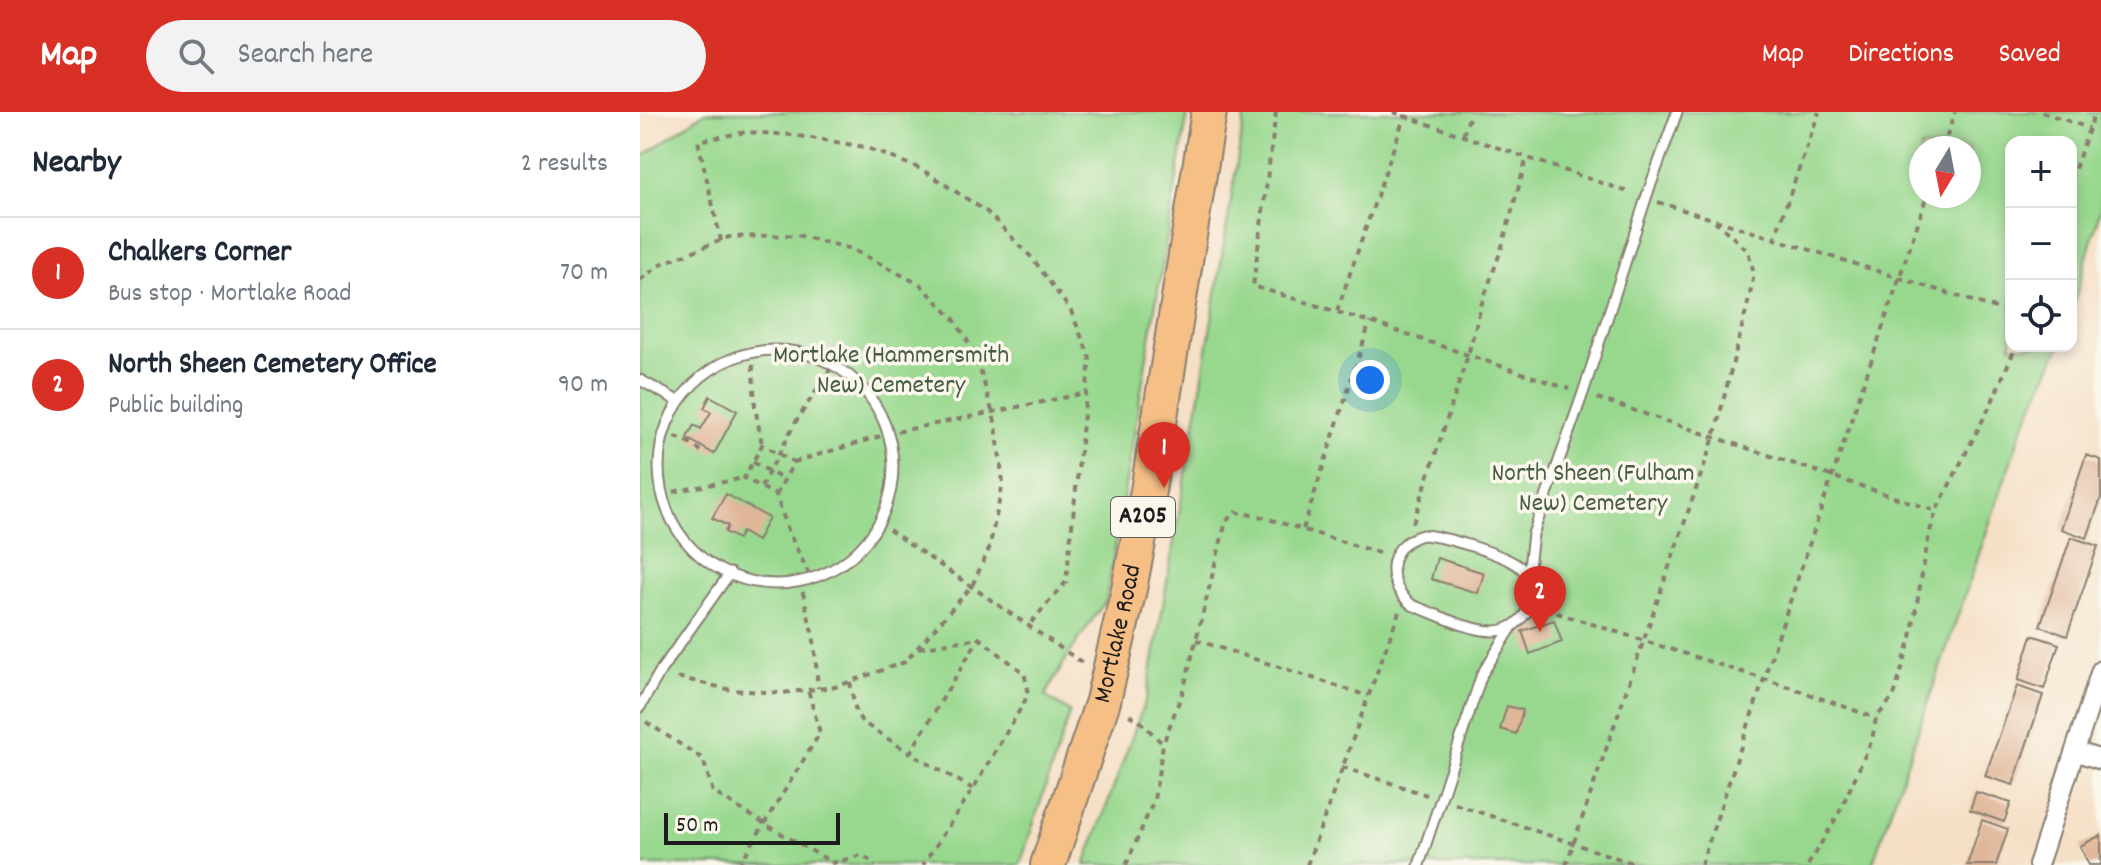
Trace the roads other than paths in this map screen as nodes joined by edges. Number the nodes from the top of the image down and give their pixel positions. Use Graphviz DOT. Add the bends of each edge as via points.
graph roads {
  1 [pos="1209,112"];
  2 [pos="1677,112"];
  3 [pos="640,380"];
  4 [pos="678,401"];
  5 [pos="730,573"];
  6 [pos="1528,576"];
  7 [pos="1512,626"];
  8 [pos="2101,670"];
  9 [pos="640,707"];
  10 [pos="2075,751"];
  11 [pos="2101,760"];
  12 [pos="1048,865"];
  13 [pos="1419,865"];
  14 [pos="2038,865"];
  1 -- 12 [label="highway, Mortlake Road / A205" via="1129,589 1103,701"];
  2 -- 6 [label="lane" via="1533,534"];
  3 -- 4 [label="lane"];
  4 -- 5 [label="lane" via="659,453 665,506 692,550"];
  4 -- 5 [label="lane" via="717,365 752,353 790,351 833,365 857,383 891,433 889,495 879,523 861,547 839,565 806,579 780,584"];
  5 -- 9 [label="lane"];
  6 -- 7 [label="lane" via="1531,605"];
  6 -- 7 [label="lane" via="1510,560 1436,536 1414,537 1395,558 1394,583 1412,605 1479,629"];
  7 -- 13 [label="lane" via="1482,674"];
  8 -- 10 [label="street"];
  10 -- 11 [label="street"];
  10 -- 14 [label="street"];
}
